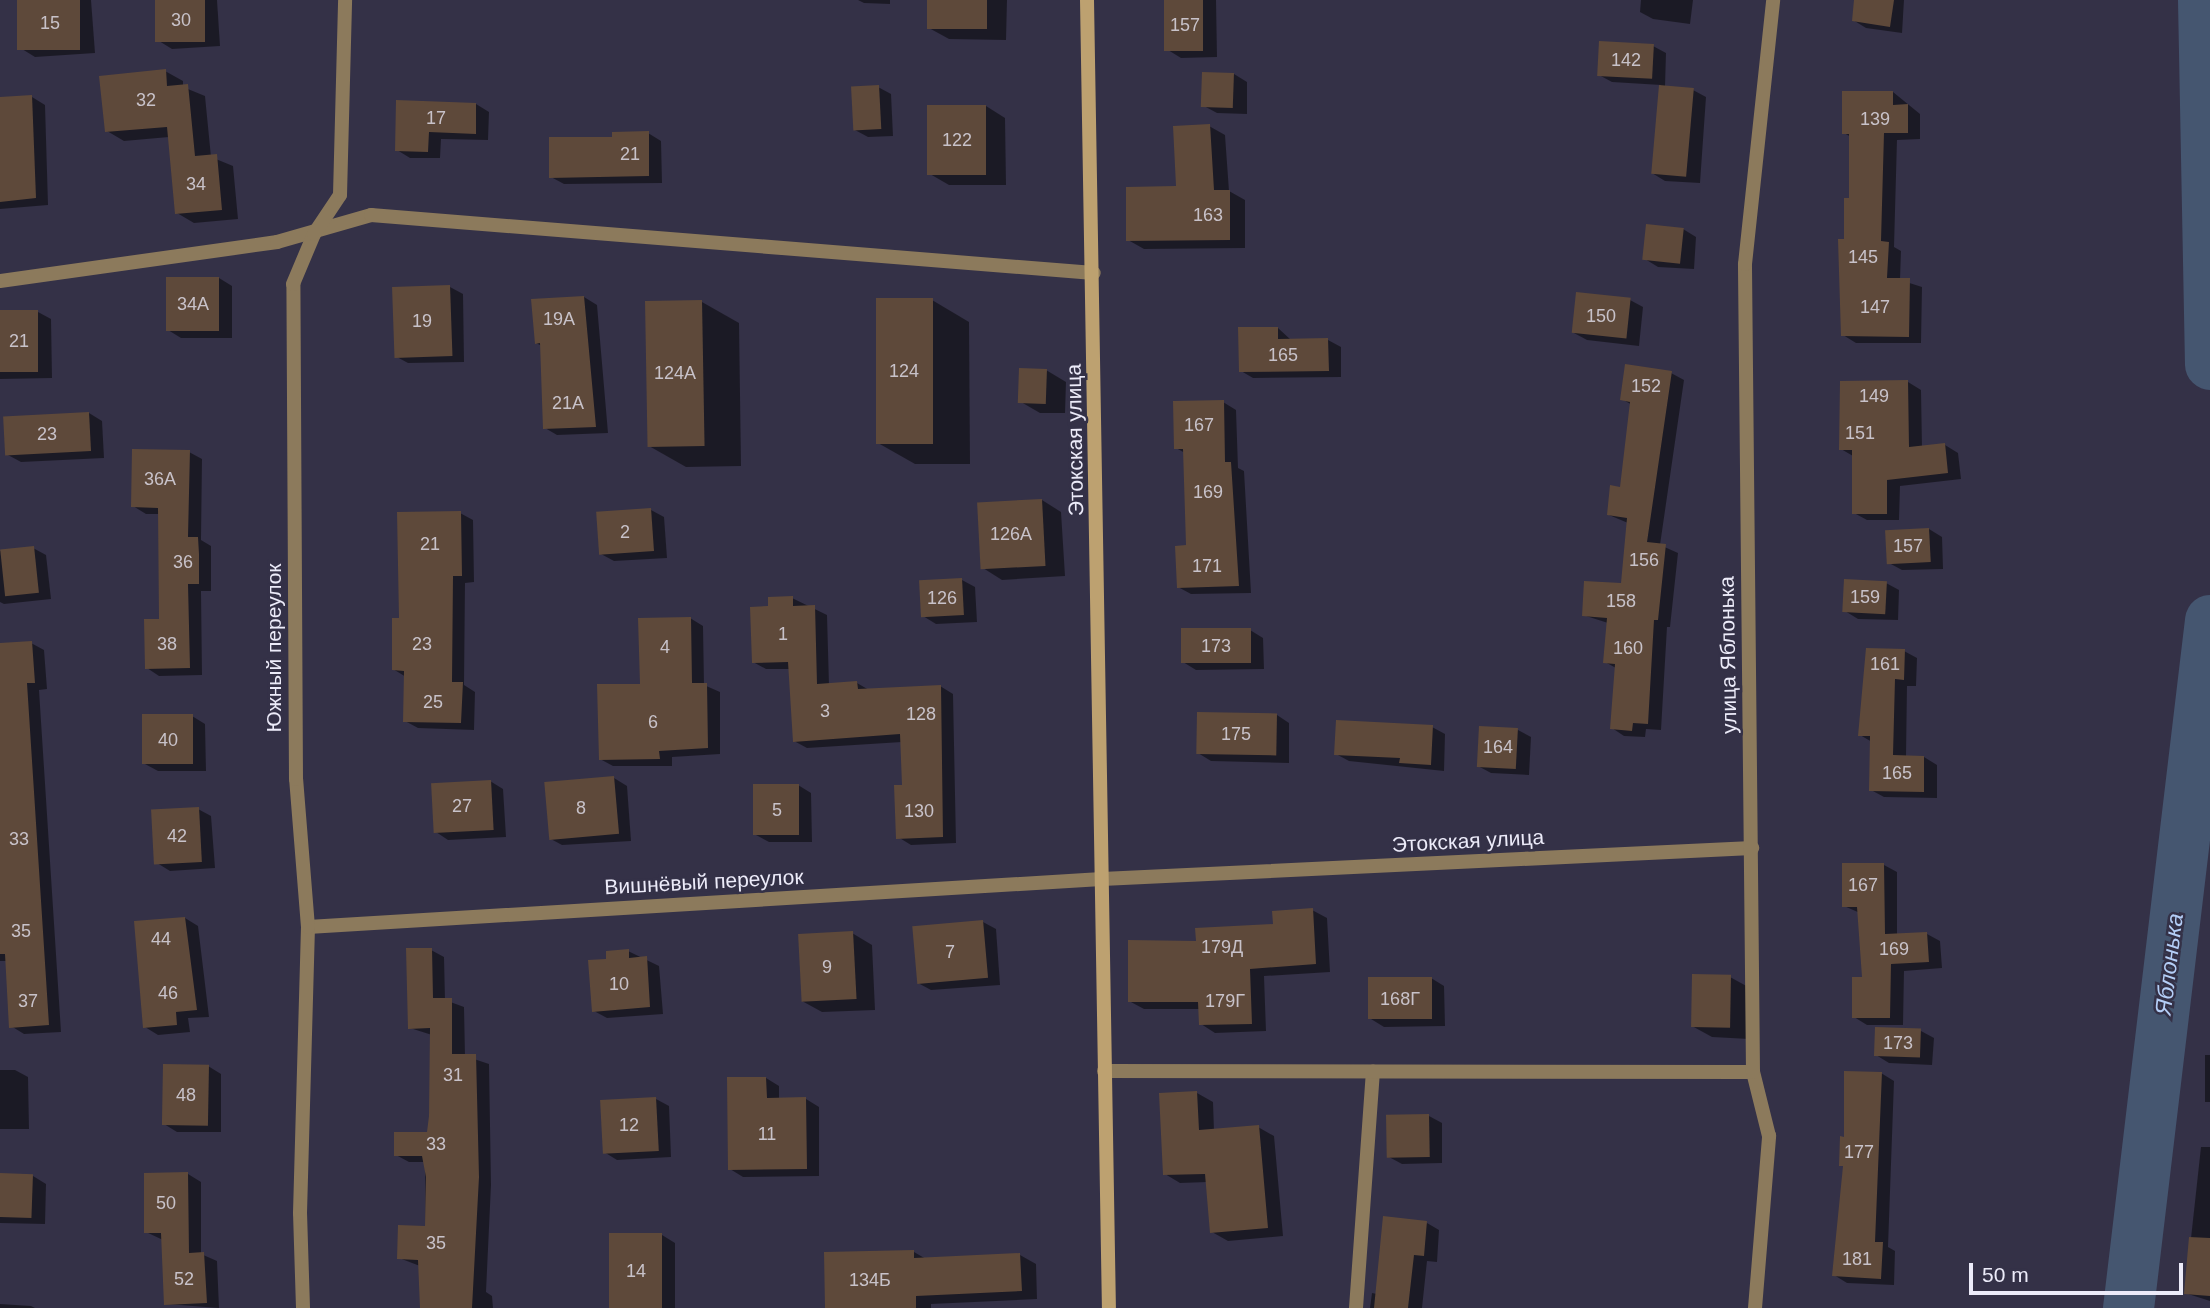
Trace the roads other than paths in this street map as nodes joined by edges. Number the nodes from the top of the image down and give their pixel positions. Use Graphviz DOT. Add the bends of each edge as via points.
graph roads {
  1 [pos="345,0"];
  2 [pos="1087,0"];
  3 [pos="1773,0"];
  4 [pos="314,234"];
  5 [pos="1094,273"];
  6 [pos="0,281"];
  7 [pos="1752,848"];
  8 [pos="1102,879"];
  9 [pos="308,928"];
  10 [pos="1104,1071"];
  11 [pos="1373,1072"];
  12 [pos="1753,1072"];
  13 [pos="303,1308"];
  14 [pos="1109,1308"];
  15 [pos="1356,1308"];
  16 [pos="1755,1308"];
  1 -- 4 [label="street, Южный переулок" via="340,195"];
  2 -- 5 [label="main road, Этокская улица"];
  3 -- 7 [label="street, улица Яблонька" via="1745,264"];
  4 -- 5 [label="street" via="371,215"];
  4 -- 6 [label="street"];
  4 -- 9 [label="street, Южный переулок" via="293,284 296,779"];
  5 -- 8 [label="main road, Этокская улица"];
  7 -- 8 [label="street, Этокская улица"];
  7 -- 12 [label="street, улица Яблонька"];
  8 -- 9 [label="street, Вишнёвый переулок"];
  8 -- 10 [label="main road, Этокская улица"];
  9 -- 13 [label="street, Южный переулок" via="300,1213"];
  10 -- 11 [label="street"];
  10 -- 14 [label="main road, Этокская улица"];
  11 -- 12 [label="street"];
  11 -- 15 [label="street"];
  12 -- 16 [label="street, улица Яблонька" via="1769,1136"];
}
